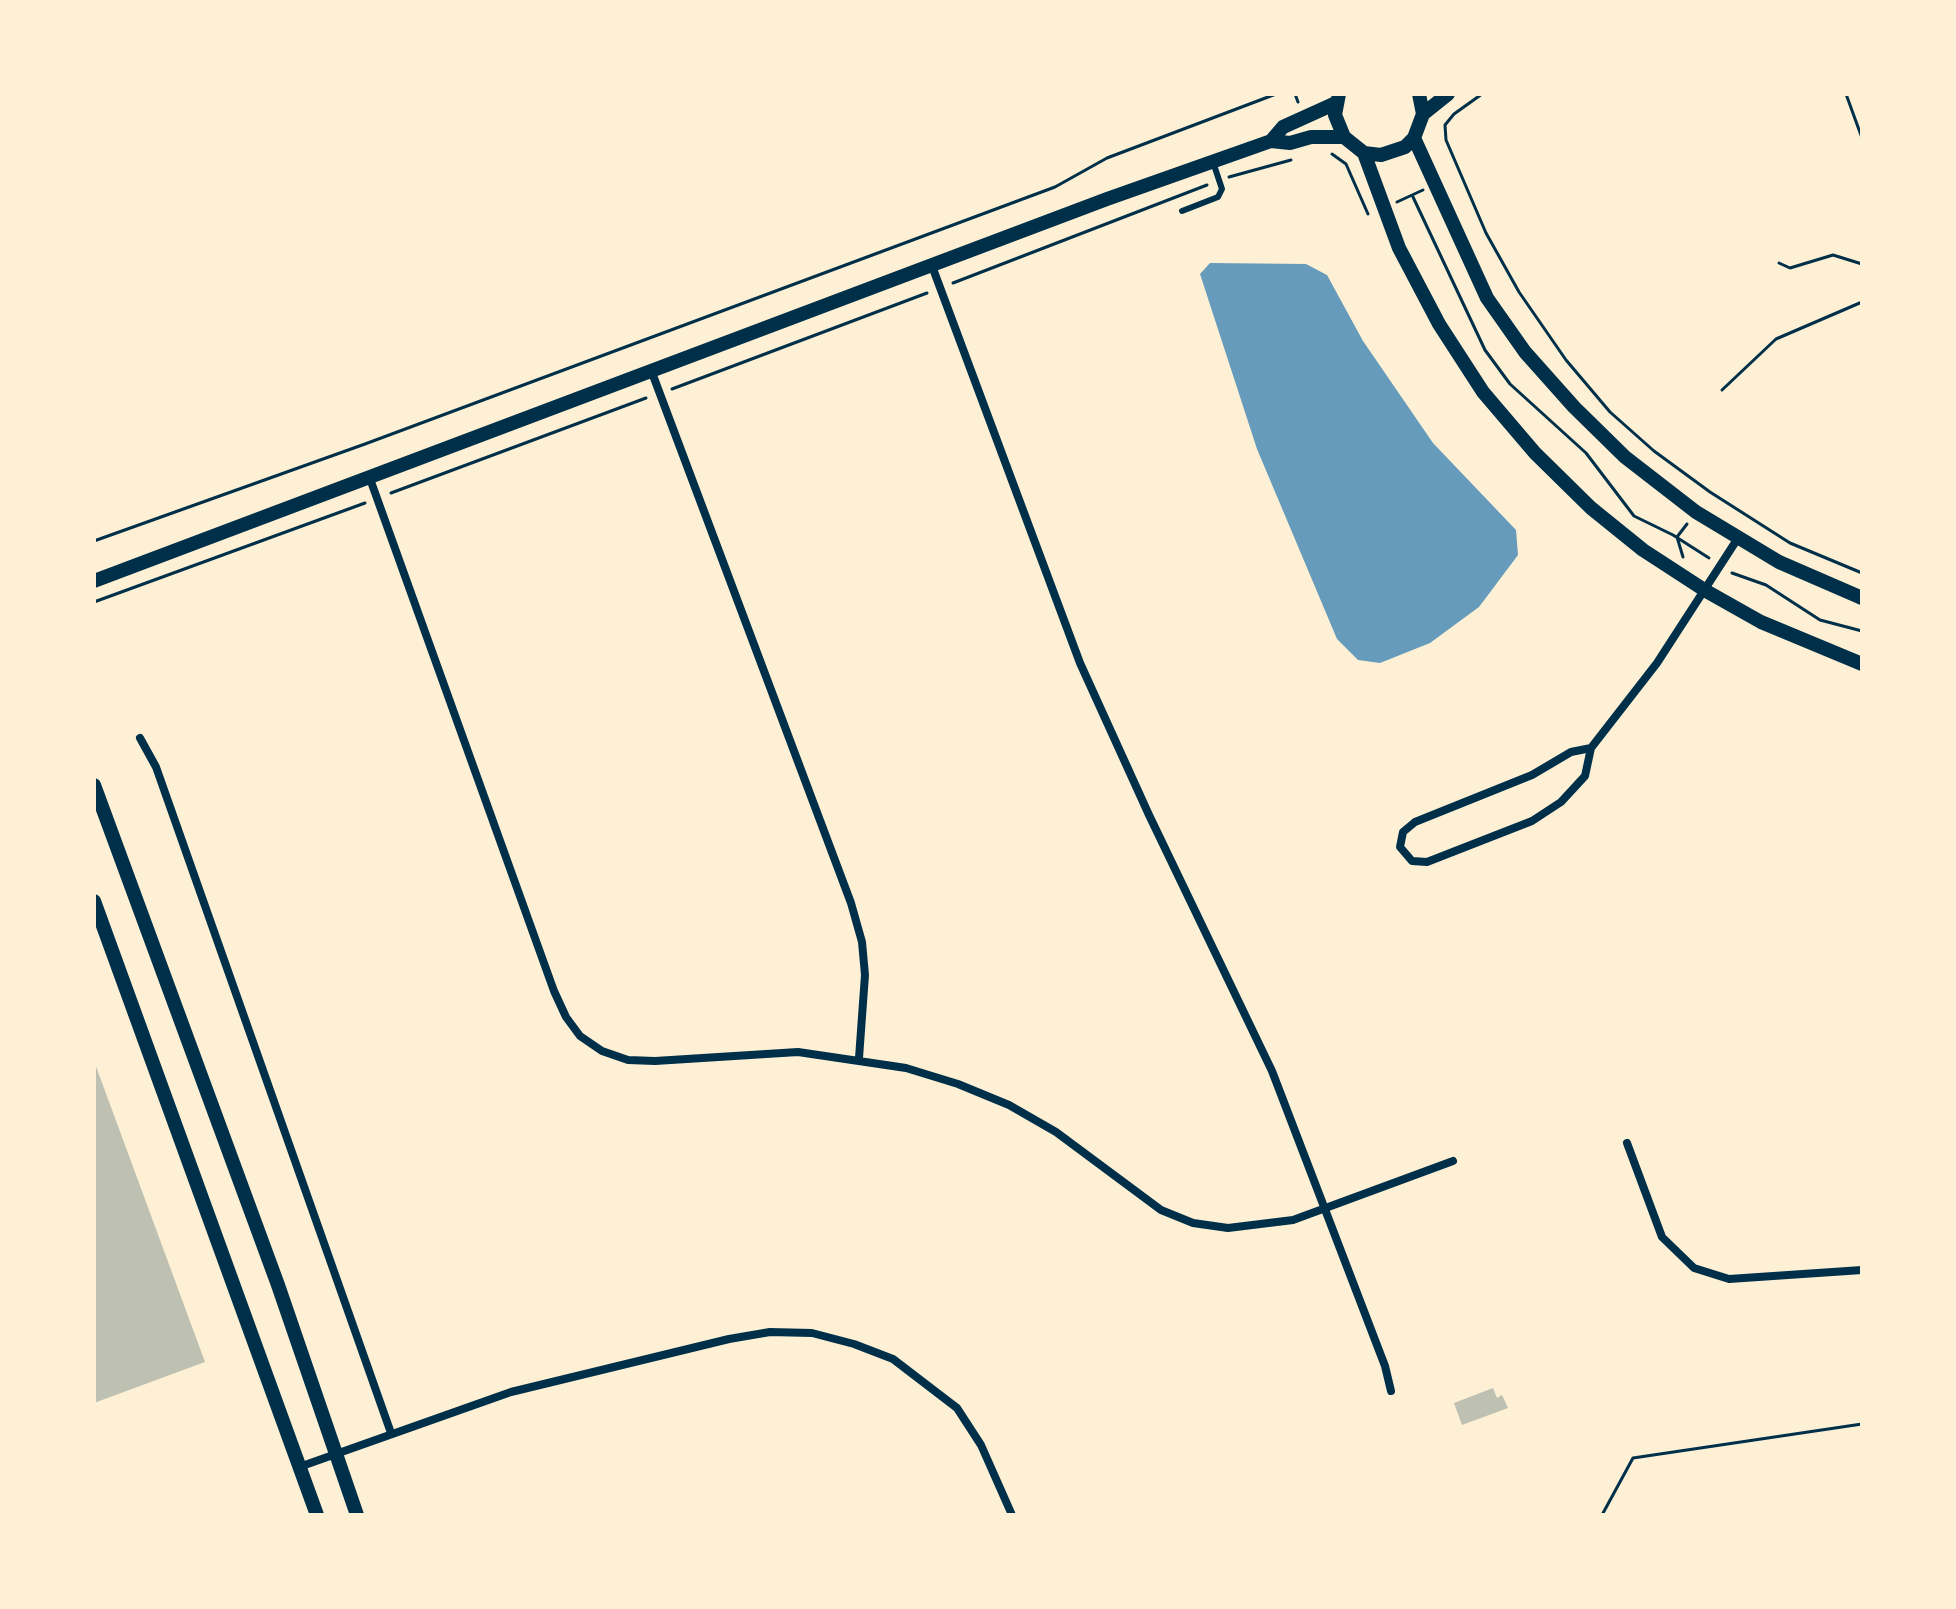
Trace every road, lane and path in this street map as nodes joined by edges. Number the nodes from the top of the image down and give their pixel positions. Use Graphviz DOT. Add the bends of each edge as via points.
graph roads {
  1 [pos="1276,94"];
  2 [pos="1419,94"];
  3 [pos="1448,94"];
  4 [pos="1482,94"];
  5 [pos="1846,94"];
  6 [pos="1472,96"];
  7 [pos="1338,99"];
  8 [pos="1423,114"];
  9 [pos="1344,137"];
  10 [pos="1414,138"];
  11 [pos="1862,138"];
  12 [pos="1271,141"];
  13 [pos="1324,152"];
  14 [pos="1364,153"];
  15 [pos="1303,155"];
  16 [pos="1213,161"];
  17 [pos="1220,180"];
  18 [pos="1434,185"];
  19 [pos="1383,208"];
  20 [pos="1182,211"];
  21 [pos="1779,263"];
  22 [pos="1862,264"];
  23 [pos="932,266"];
  24 [pos="941,288"];
  25 [pos="1862,302"];
  26 [pos="651,370"];
  27 [pos="1722,390"];
  28 [pos="660,393"];
  29 [pos="369,475"];
  30 [pos="377,498"];
  31 [pos="1738,538"];
  32 [pos="94,541"];
  33 [pos="1862,573"];
  34 [pos="94,581"];
  35 [pos="1706,591"];
  36 [pos="1862,598"];
  37 [pos="94,602"];
  38 [pos="1862,664"];
  39 [pos="140,738"];
  40 [pos="1591,748"];
  41 [pos="94,785"];
  42 [pos="94,901"];
  43 [pos="859,1058"];
  44 [pos="1627,1143"];
  45 [pos="1453,1161"];
  46 [pos="1326,1209"];
  47 [pos="1862,1270"];
  48 [pos="1391,1391"];
  49 [pos="1862,1424"];
  50 [pos="391,1433"];
  51 [pos="338,1453"];
  52 [pos="302,1466"];
  53 [pos="317,1515"];
  54 [pos="357,1515"];
  55 [pos="1012,1515"];
  56 [pos="1602,1515"];
  1 -- 32 [label="path" via="1107,158 1041,192"];
  2 -- 8 [label="street"];
  3 -- 8 [label="street"];
  4 -- 6 [label="path"];
  5 -- 11 [label="path"];
  6 -- 33 [label="path" via="1445,125 1446,140 1486,233 1566,360 1610,412 1710,492 1790,543"];
  7 -- 9 [label="street" via="1335,115"];
  7 -- 12 [label="street" via="1283,127"];
  8 -- 10 [label="street"];
  9 -- 12 [label="street"];
  9 -- 14 [label="street"];
  10 -- 14 [label="street" via="1394,153"];
  10 -- 18 [label="street"];
  12 -- 16 [label="street"];
  13 -- 19 [label="path" via="1346,164 1367,214"];
  14 -- 19 [label="street"];
  15 -- 17 [label="path"];
  16 -- 17 [label="lane"];
  16 -- 23 [label="street"];
  17 -- 20 [label="lane" via="1218,197"];
  17 -- 24 [label="path"];
  18 -- 19 [label="path"];
  18 -- 31 [label="street" via="1487,298 1525,352 1625,457"];
  19 -- 35 [label="street" via="1439,324 1483,392 1591,508"];
  21 -- 22 [label="path" via="1790,268 1833,255"];
  23 -- 24 [label="street"];
  23 -- 26 [label="street"];
  24 -- 28 [label="path"];
  24 -- 46 [label="street" via="1080,663 1272,1071"];
  25 -- 27 [label="path" via="1776,339"];
  26 -- 28 [label="street"];
  26 -- 29 [label="street"];
  28 -- 30 [label="path"];
  28 -- 43 [label="street" via="851,903 865,975"];
  29 -- 30 [label="street"];
  29 -- 34 [label="street"];
  30 -- 37 [label="path"];
  30 -- 43 [label="street" via="554,991 580,1036 628,1060 798,1052"];
  31 -- 35 [label="street"];
  31 -- 36 [label="street"];
  35 -- 38 [label="street" via="1761,622"];
  35 -- 40 [label="street"];
  39 -- 50 [label="street" via="156,767"];
  40 -- 40 [label="street" via="1571,752 1532,775 1415,822 1403,832 1400,847 1412,861 1427,862 1532,821 1561,802 1585,776"];
  41 -- 51 [label="street"];
  42 -- 52 [label="street"];
  43 -- 46 [label="street" via="958,1084 1009,1105 1056,1132 1161,1210 1193,1223 1263,1226"];
  44 -- 47 [label="street" via="1662,1237 1694,1268 1729,1279"];
  45 -- 46 [label="street"];
  46 -- 48 [label="street"];
  49 -- 56 [label="path" via="1633,1458"];
  50 -- 51 [label="street"];
  50 -- 55 [label="street" via="511,1392 714,1342 770,1332 812,1333 893,1359 957,1408 981,1445"];
  51 -- 52 [label="street"];
  51 -- 54 [label="street"];
  52 -- 53 [label="street"];
}
